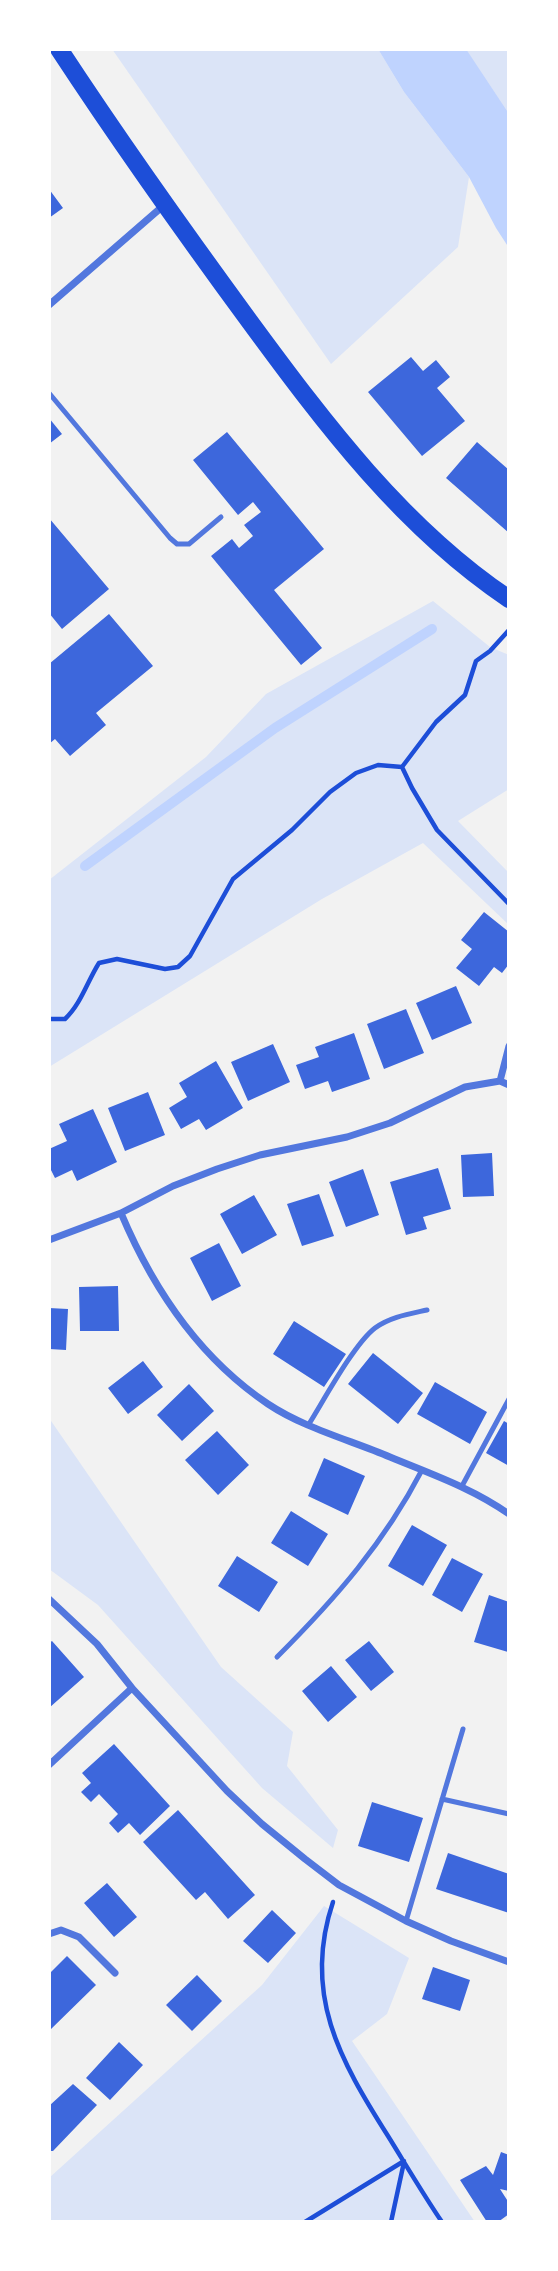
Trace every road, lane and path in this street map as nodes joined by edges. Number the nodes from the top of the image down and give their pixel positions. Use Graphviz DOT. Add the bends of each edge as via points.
graph roads {
  1 [pos="59,49"];
  2 [pos="164,205"];
  3 [pos="49,305"];
  4 [pos="49,393"];
  5 [pos="221,517"];
  6 [pos="509,599"];
  7 [pos="509,630"];
  8 [pos="402,767"];
  9 [pos="509,904"];
  10 [pos="49,1019"];
  11 [pos="509,1046"];
  12 [pos="500,1081"];
  13 [pos="509,1085"];
  14 [pos="121,1213"];
  15 [pos="49,1240"];
  16 [pos="427,1310"];
  17 [pos="509,1399"];
  18 [pos="309,1424"];
  19 [pos="422,1470"];
  20 [pos="462,1486"];
  21 [pos="509,1514"];
  22 [pos="49,1599"];
  23 [pos="278,1657"];
  24 [pos="132,1688"];
  25 [pos="463,1730"];
  26 [pos="49,1765"];
  27 [pos="442,1799"];
  28 [pos="509,1814"];
  29 [pos="339,1885"];
  30 [pos="406,1921"];
  31 [pos="49,1934"];
  32 [pos="509,1962"];
  33 [pos="115,1973"];
  34 [pos="404,2161"];
  35 [pos="304,2222"];
  36 [pos="391,2222"];
  37 [pos="442,2222"];
  1 -- 2 [label="main road"];
  2 -- 3 [label="street"];
  2 -- 6 [label="main road" via="353,456 425,532"];
  4 -- 5 [label="lane" via="177,544 189,544"];
  7 -- 8 [label="path" via="476,661 465,695 436,722"];
  8 -- 9 [label="path" via="437,830"];
  8 -- 10 [label="path" via="378,765 356,773 330,792 233,879 190,956 177,967 165,969 117,959 99,963 76,1009 65,1020"];
  11 -- 12 [label="street"];
  12 -- 13 [label="street"];
  12 -- 14 [label="street" via="465,1087 390,1124 260,1154 173,1185"];
  14 -- 15 [label="street"];
  14 -- 18 [label="street" via="167,1303 196,1339 269,1404"];
  16 -- 18 [label="lane" via="375,1328"];
  17 -- 20 [label="lane"];
  18 -- 19 [label="street"];
  19 -- 20 [label="street"];
  19 -- 23 [label="lane" via="374,1550"];
  20 -- 21 [label="street"];
  22 -- 24 [label="street" via="97,1644"];
  24 -- 26 [label="street"];
  24 -- 29 [label="street" via="227,1791"];
  25 -- 27 [label="lane"];
  27 -- 28 [label="lane"];
  27 -- 30 [label="lane"];
  29 -- 30 [label="street"];
  29 -- 34 [label="path" via="324,1929 321,1966 329,2023 352,2078"];
  30 -- 32 [label="street"];
  31 -- 33 [label="street" via="61,1930 79,1937"];
  34 -- 35 [label="path"];
  34 -- 36 [label="path"];
  34 -- 37 [label="path"];
}
